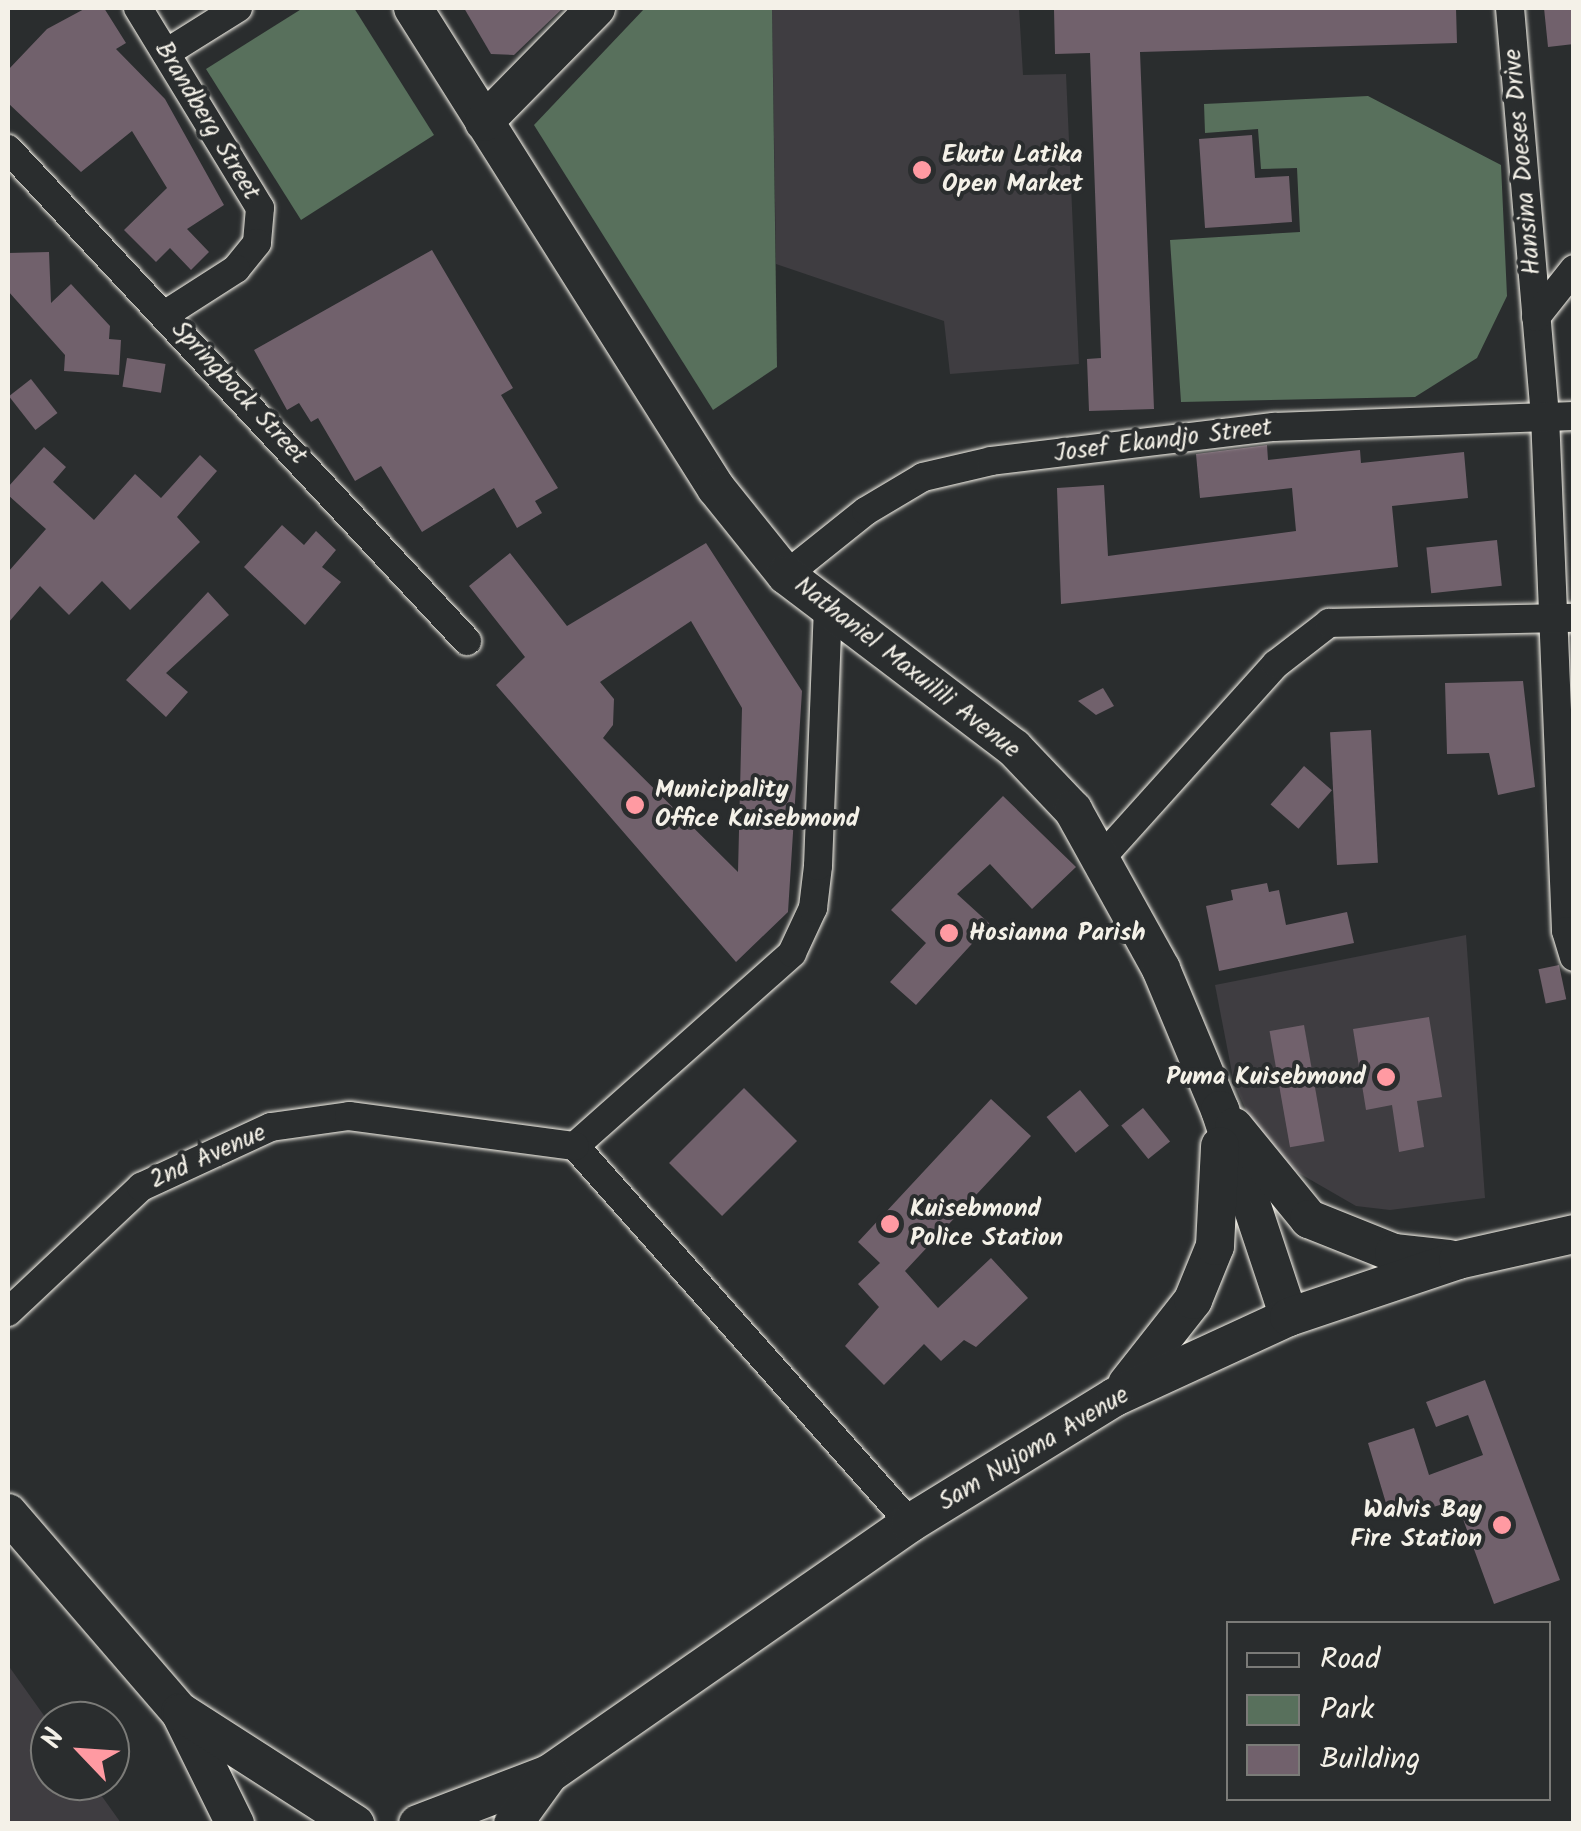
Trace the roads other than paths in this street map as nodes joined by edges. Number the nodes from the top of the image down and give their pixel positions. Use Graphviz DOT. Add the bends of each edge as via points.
graph roads {
  1 [pos="138,8"];
  2 [pos="238,8"];
  3 [pos="413,8"];
  4 [pos="596,8"];
  5 [pos="1510,8"];
  6 [pos="166,54"];
  7 [pos="484,122"];
  8 [pos="10,155"];
  9 [pos="1574,269"];
  10 [pos="166,314"];
  11 [pos="1536,316"];
  12 [pos="1544,416"];
  13 [pos="1574,416"];
  14 [pos="786,575"];
  15 [pos="828,612"];
  16 [pos="1561,618"];
  17 [pos="467,641"];
  18 [pos="1103,856"];
  19 [pos="1574,957"];
  20 [pos="1220,1110"];
  21 [pos="576,1146"];
  22 [pos="1574,1234"];
  23 [pos="1458,1260"];
  24 [pos="8,1312"];
  25 [pos="1289,1317"];
  26 [pos="1115,1397"];
  27 [pos="8,1513"];
  28 [pos="910,1523"];
  29 [pos="180,1712"];
  30 [pos="549,1774"];
  31 [pos="235,1824"];
  32 [pos="355,1824"];
  33 [pos="418,1824"];
  34 [pos="514,1824"];
  1 -- 6 [label="street, Brandberg Street"];
  2 -- 6 [label="street"];
  3 -- 7 [label="street, Nathaniel Maxuilili Avenue"];
  4 -- 7 [label="street"];
  5 -- 11 [label="street, Hansina Doeses Drive"];
  6 -- 10 [label="street, Brandberg Street" via="260,208 257,242 236,268"];
  7 -- 14 [label="street, Nathaniel Maxuilili Avenue" via="716,488"];
  8 -- 10 [label="street, Springbock Street"];
  9 -- 11 [label="street, Hansina Doeses Drive"];
  10 -- 17 [label="street, Springbock Street"];
  11 -- 12 [label="street, Hansina Doeses Drive"];
  12 -- 13 [label="street, Josef Ekandjo Street"];
  12 -- 14 [label="street, Josef Ekandjo Street" via="1274,427 991,461 923,477 866,511"];
  12 -- 16 [label="street, Hansina Doeses Drive"];
  14 -- 15 [label="street, Nathaniel Maxuilili Avenue"];
  15 -- 18 [label="street, Nathaniel Maxuilili Avenue" via="1014,748 1072,810"];
  15 -- 21 [label="street" via="816,880 813,908 792,953"];
  16 -- 18 [label="street" via="1330,623 1276,664"];
  16 -- 19 [label="street, Hansina Doeses Drive" via="1566,931"];
  18 -- 20 [label="street, Nathaniel Maxuilili Avenue"];
  20 -- 23 [label="street" via="1309,1219 1394,1252"];
  20 -- 25 [label="street, Nathaniel Maxuilili Avenue"];
  20 -- 26 [label="street" via="1215,1246 1193,1300"];
  21 -- 24 [label="street, 2nd Avenue" via="349,1116 272,1127 141,1187"];
  21 -- 28 [label="street"];
  22 -- 23 [label="street, Sam Nujoma Avenue"];
  23 -- 25 [label="street, Sam Nujoma Avenue"];
  25 -- 26 [label="street, Sam Nujoma Avenue"];
  26 -- 28 [label="street, Sam Nujoma Avenue"];
  27 -- 29 [label="street"];
  28 -- 30 [label="street, Sam Nujoma Avenue"];
  29 -- 31 [label="street"];
  29 -- 32 [label="street"];
  30 -- 33 [label="street"];
  30 -- 34 [label="street"];
}
